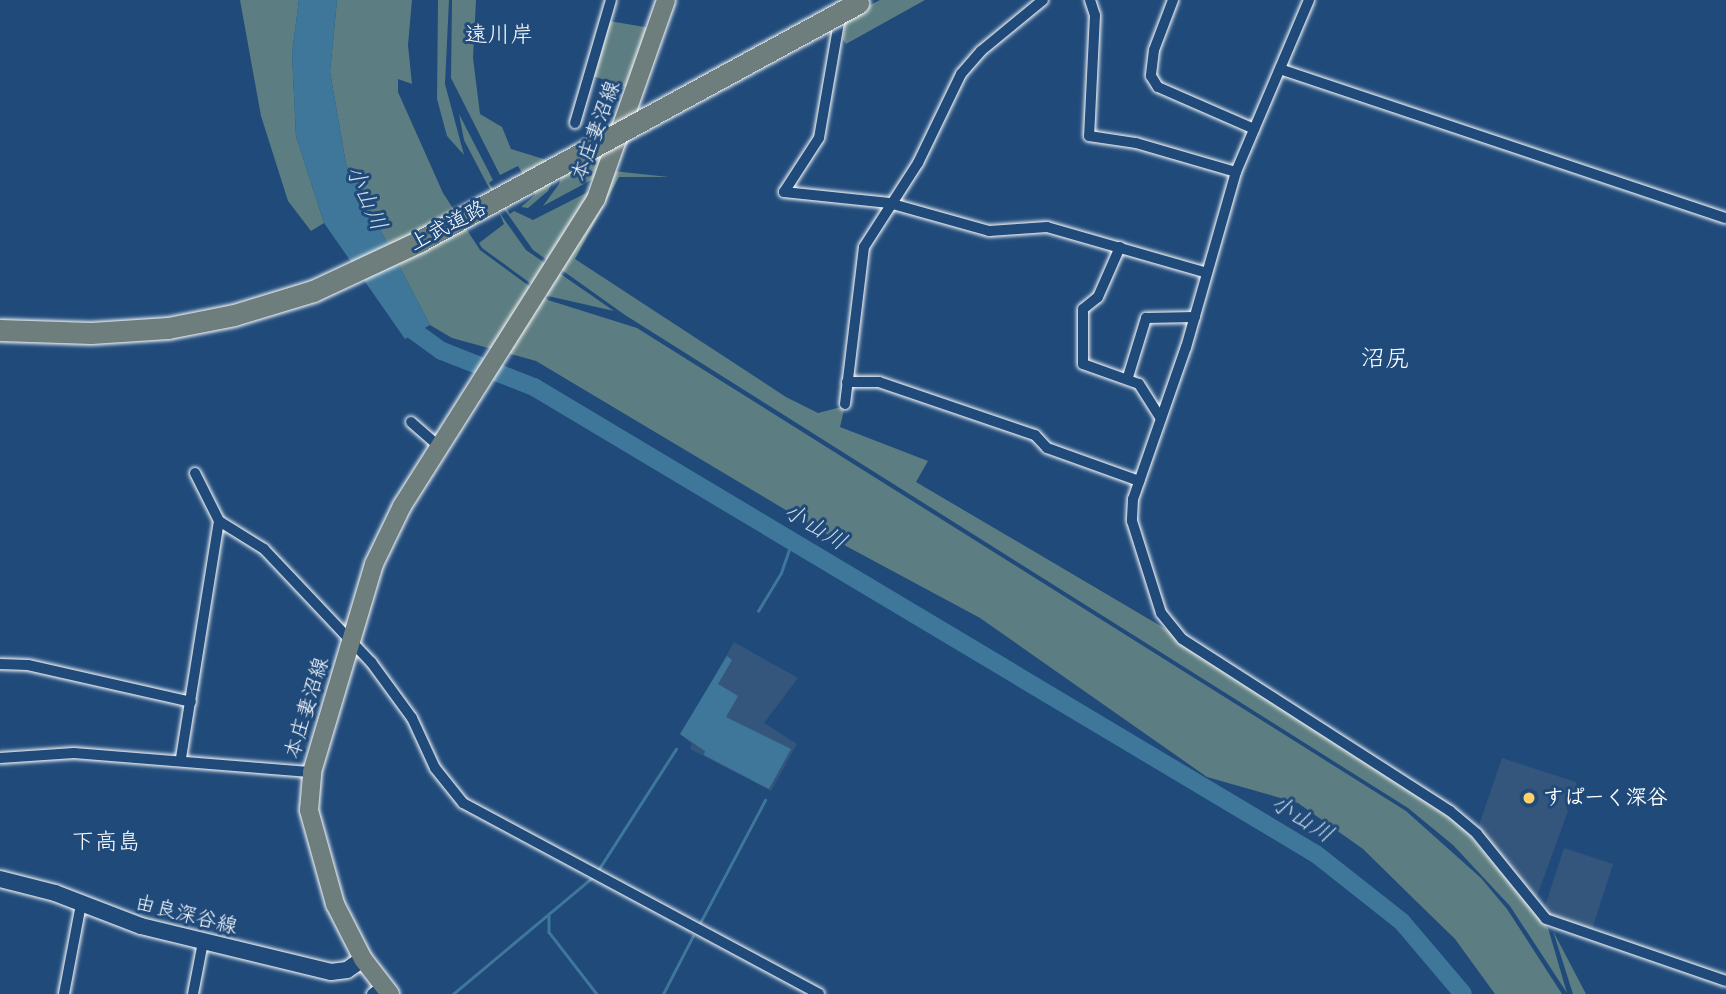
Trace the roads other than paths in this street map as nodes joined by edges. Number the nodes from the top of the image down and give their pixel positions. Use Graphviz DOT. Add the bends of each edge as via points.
graph roads {
  1 [pos="611,0"];
  2 [pos="666,0"];
  3 [pos="1043,0"];
  4 [pos="1090,0"];
  5 [pos="1173,0"];
  6 [pos="1309,0"];
  7 [pos="851,1"];
  8 [pos="1280,69"];
  9 [pos="575,123"];
  10 [pos="1254,129"];
  11 [pos="1236,172"];
  12 [pos="889,203"];
  13 [pos="1726,219"];
  14 [pos="1120,247"];
  15 [pos="1207,273"];
  16 [pos="1195,317"];
  17 [pos="0,330"];
  18 [pos="1128,377"];
  19 [pos="847,382"];
  20 [pos="845,404"];
  21 [pos="1161,419"];
  22 [pos="411,422"];
  23 [pos="442,443"];
  24 [pos="195,473"];
  25 [pos="1139,481"];
  26 [pos="219,521"];
  27 [pos="351,640"];
  28 [pos="0,664"];
  29 [pos="191,702"];
  30 [pos="0,758"];
  31 [pos="181,758"];
  32 [pos="312,772"];
  33 [pos="0,879"];
  34 [pos="81,904"];
  35 [pos="203,942"];
  36 [pos="363,959"];
  37 [pos="1726,981"];
  38 [pos="381,991"];
  39 [pos="64,994"];
  40 [pos="193,994"];
  41 [pos="819,994"];
  1 -- 9 [label="street"];
  2 -- 23 [label="main road, 本庄妻沼線" via="603,182 553,271"];
  3 -- 12 [label="street" via="981,51 961,74 918,163"];
  4 -- 11 [label="street" via="1095,15 1089,136 1136,143"];
  5 -- 10 [label="street" via="1154,50 1151,76 1158,87"];
  6 -- 8 [label="street"];
  7 -- 12 [label="street" via="819,138 784,192"];
  7 -- 17 [label="highway, 上武道路, bridge" via="418,242 313,290 234,315 168,328 91,333"];
  8 -- 10 [label="street"];
  8 -- 13 [label="street"];
  10 -- 11 [label="street"];
  11 -- 15 [label="street"];
  12 -- 14 [label="street" via="989,231 1032,225"];
  12 -- 19 [label="street" via="864,247"];
  14 -- 15 [label="street"];
  14 -- 18 [label="street" via="1098,297 1083,309 1083,364"];
  15 -- 16 [label="street"];
  16 -- 18 [label="street" via="1146,318"];
  16 -- 21 [label="street"];
  18 -- 21 [label="street" via="1139,384"];
  19 -- 20 [label="street"];
  19 -- 25 [label="street" via="879,382 1035,435 1046,448"];
  21 -- 25 [label="street"];
  22 -- 23 [label="street"];
  23 -- 27 [label="main road, 本庄妻沼線" via="402,506 374,564"];
  24 -- 26 [label="street"];
  25 -- 37 [label="street" via="1131,506 1132,521 1156,602 1172,630 1450,811 1477,834 1546,919"];
  26 -- 27 [label="street" via="264,549"];
  26 -- 29 [label="street"];
  27 -- 32 [label="main road, 本庄妻沼線"];
  27 -- 41 [label="street" via="412,718 435,768 458,799"];
  28 -- 29 [label="street" via="28,665"];
  29 -- 31 [label="street"];
  30 -- 31 [label="street" via="74,753"];
  31 -- 32 [label="street"];
  32 -- 36 [label="main road, 本庄妻沼線" via="309,810 328,883 343,924"];
  33 -- 34 [label="main road, 由良深谷線"];
  34 -- 35 [label="main road, 由良深谷線" via="120,920"];
  34 -- 39 [label="street"];
  35 -- 36 [label="main road, 由良深谷線" via="331,972 347,970"];
  35 -- 40 [label="street"];
  36 -- 38 [label="main road, 本庄妻沼線"];
}
